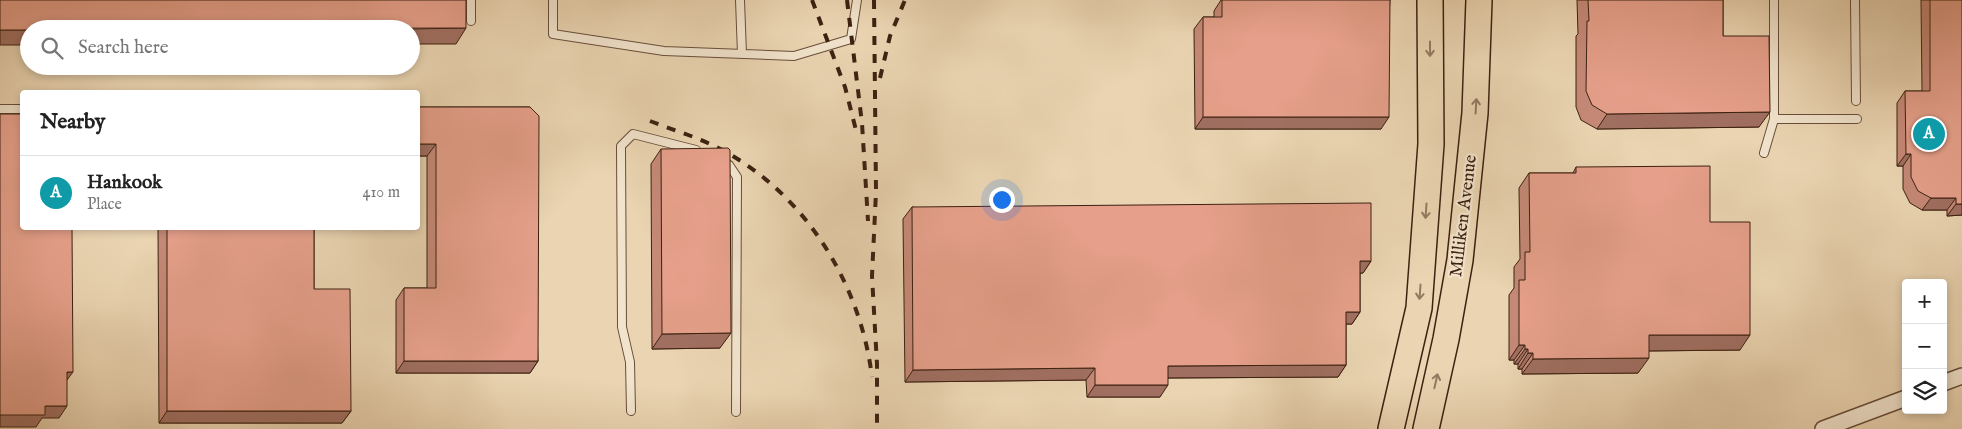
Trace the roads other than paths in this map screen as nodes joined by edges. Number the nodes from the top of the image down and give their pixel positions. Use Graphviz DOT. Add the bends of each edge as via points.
graph roads {
  1 [pos="471,0"];
  2 [pos="553,0"];
  3 [pos="740,0"];
  4 [pos="857,0"];
  5 [pos="1430,0"];
  6 [pos="1479,0"];
  7 [pos="1774,0"];
  8 [pos="1855,0"];
  9 [pos="471,21"];
  10 [pos="742,54"];
  11 [pos="1856,101"];
  12 [pos="0,109"];
  13 [pos="20,109"];
  14 [pos="1774,119"];
  15 [pos="1856,119"];
  16 [pos="706,153"];
  17 [pos="1764,153"];
  18 [pos="715,155"];
  19 [pos="1962,376"];
  20 [pos="1947,382"];
  21 [pos="1902,399"];
  22 [pos="632,411"];
  23 [pos="736,412"];
  24 [pos="1391,429"];
  25 [pos="1426,429"];
  26 [pos="1823,429"];
  1 -- 9 [label="lane"];
  2 -- 10 [label="lane" via="553,34 664,51"];
  3 -- 10 [label="lane"];
  4 -- 10 [label="lane" via="851,38 794,56"];
  5 -- 24 [label="main road, Milliken Avenue, one-way" via="1431,144 1419,308"];
  25 -- 6 [label="main road, Milliken Avenue, one-way" via="1460,260 1475,113"];
  7 -- 14 [label="lane"];
  8 -- 11 [label="lane"];
  12 -- 13 [label="lane"];
  14 -- 15 [label="lane"];
  14 -- 17 [label="lane"];
  16 -- 22 [label="lane" via="633,134 621,146 622,327 630,362"];
  18 -- 23 [label="lane" via="729,165 737,177"];
  19 -- 20 [label="street"];
  21 -- 26 [label="street"];
}
